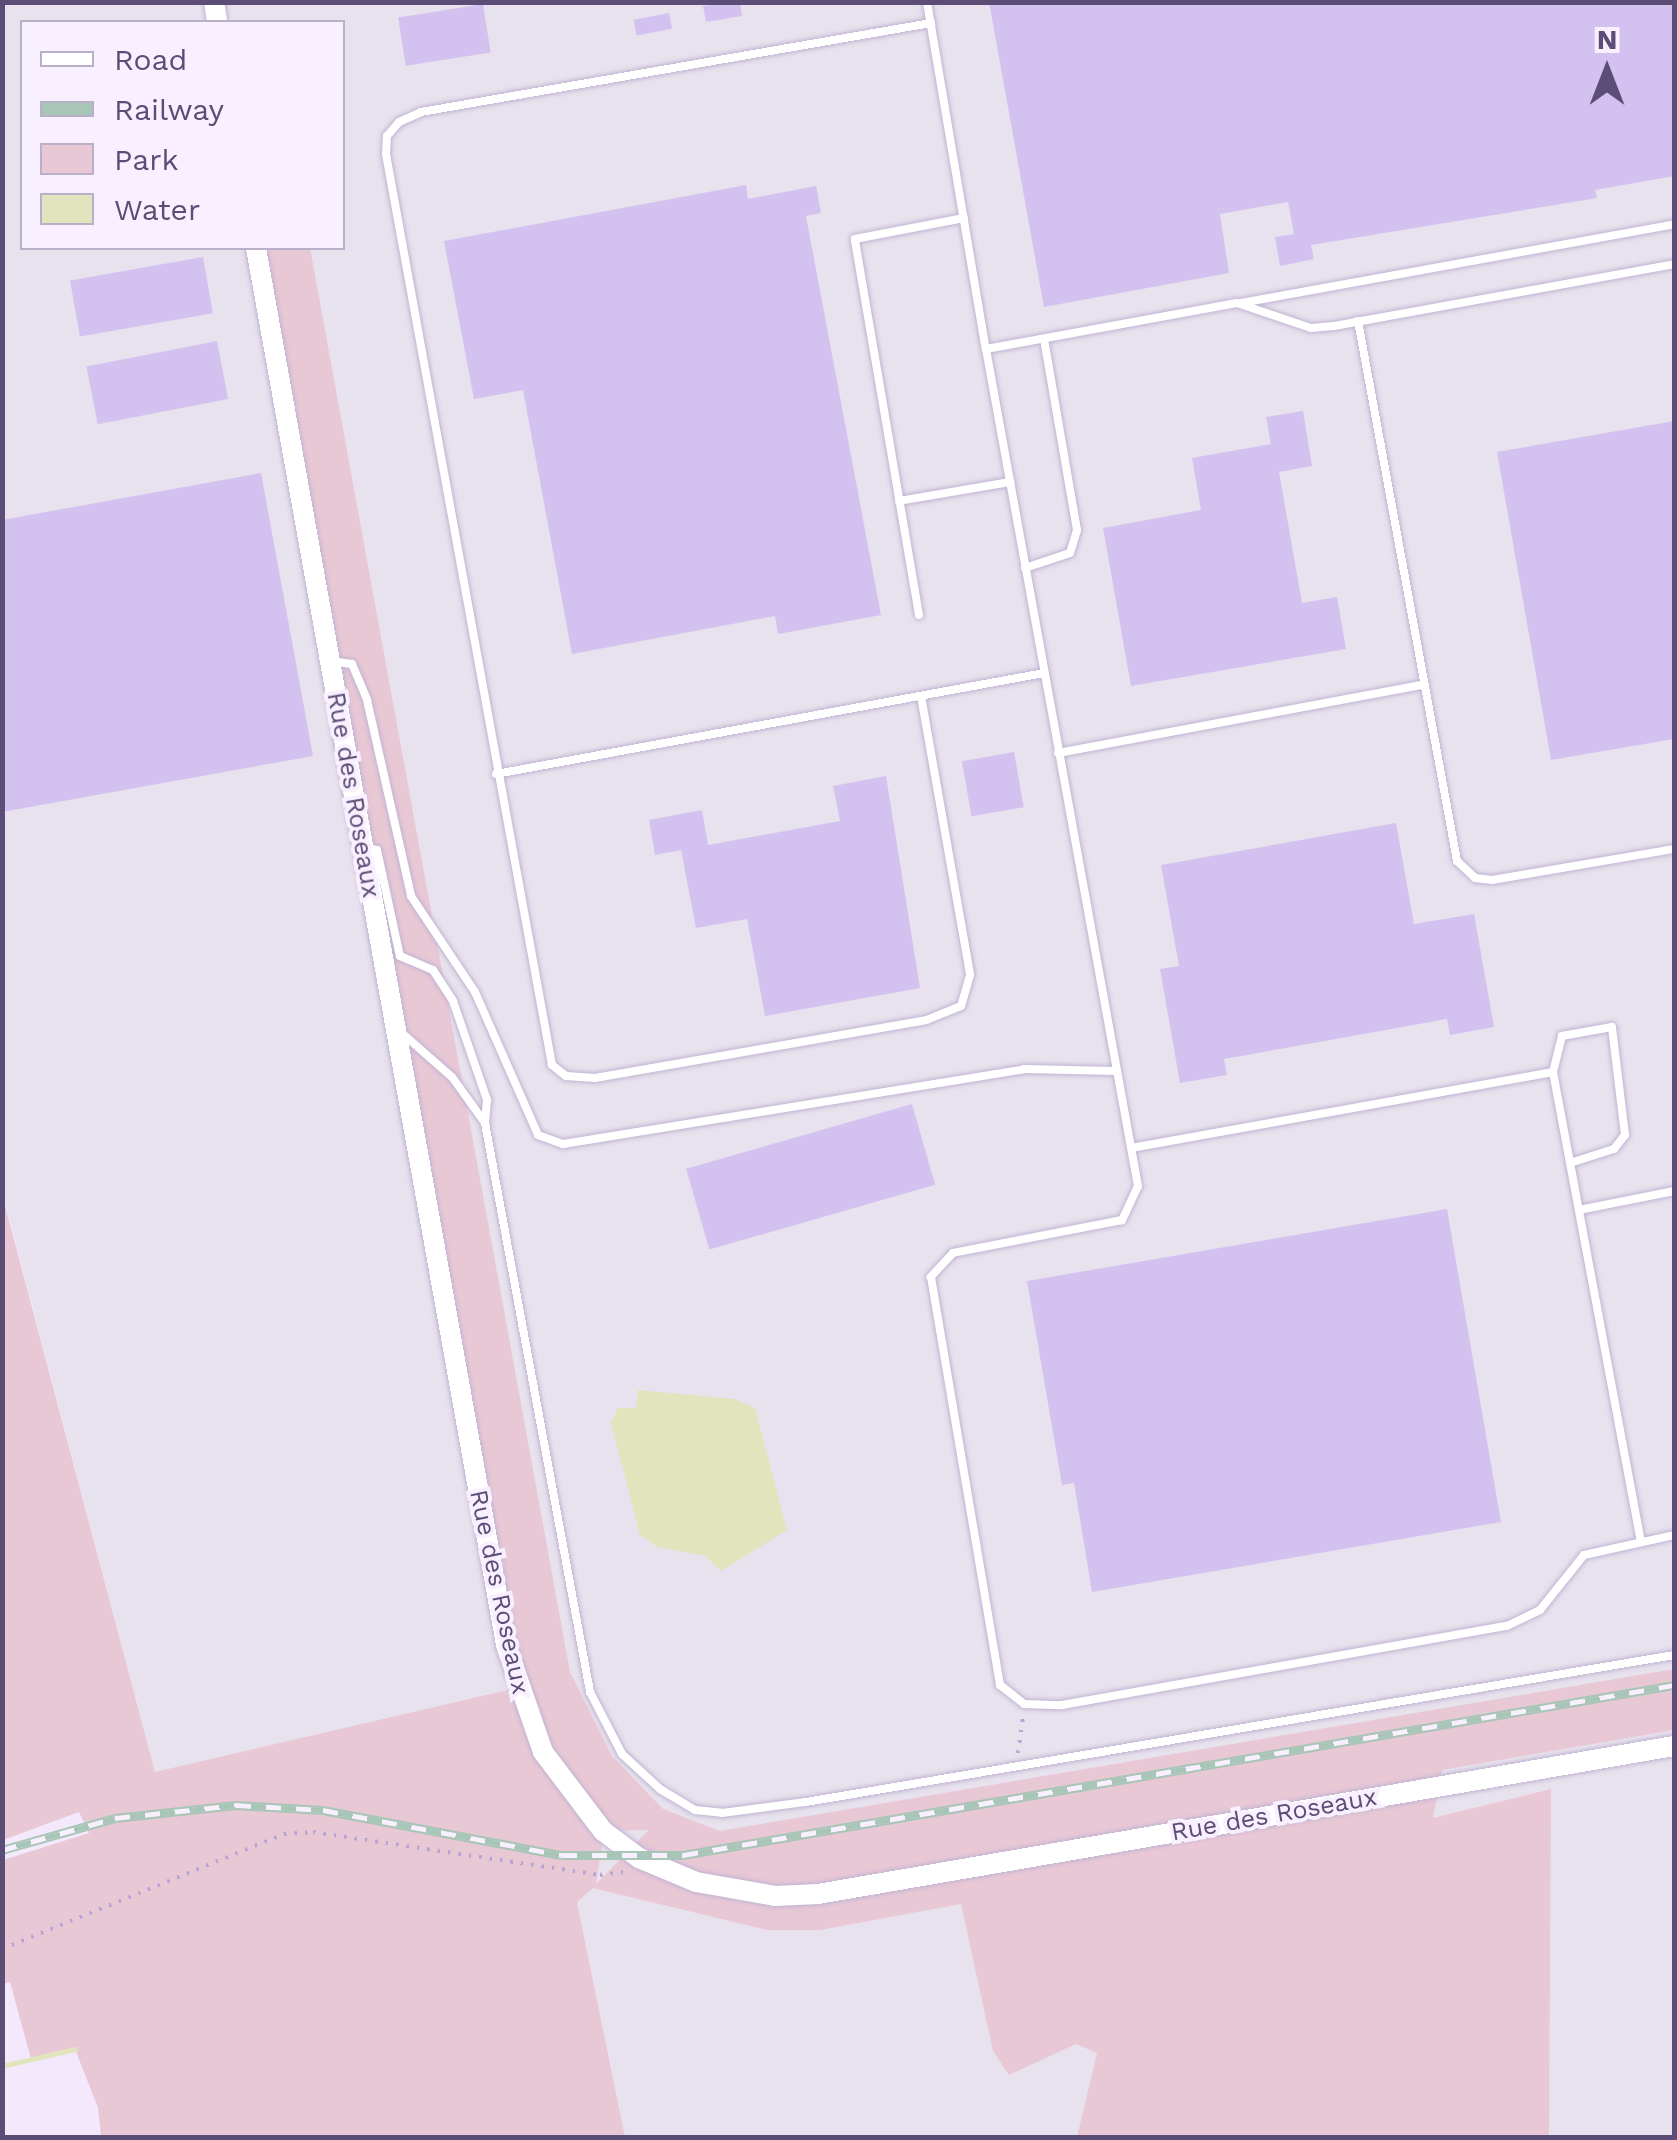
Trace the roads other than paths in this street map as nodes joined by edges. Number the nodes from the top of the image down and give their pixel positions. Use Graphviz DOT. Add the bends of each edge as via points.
graph roads {
  1 [pos="927,2"];
  2 [pos="931,23"];
  3 [pos="964,218"];
  4 [pos="1674,224"];
  5 [pos="256,250"];
  6 [pos="1674,264"];
  7 [pos="1236,304"];
  8 [pos="1358,322"];
  9 [pos="1044,339"];
  10 [pos="986,349"];
  11 [pos="1010,482"];
  12 [pos="900,501"];
  13 [pos="1025,568"];
  14 [pos="919,615"];
  15 [pos="328,660"];
  16 [pos="1044,673"];
  17 [pos="1424,685"];
  18 [pos="921,696"];
  19 [pos="1058,753"];
  20 [pos="496,774"];
  21 [pos="362,847"];
  22 [pos="1674,848"];
  23 [pos="394,1026"];
  24 [pos="1116,1071"];
  25 [pos="1553,1072"];
  26 [pos="485,1123"];
  27 [pos="1131,1148"];
  28 [pos="1570,1163"];
  29 [pos="1674,1191"];
  30 [pos="1579,1210"];
  31 [pos="1674,1536"];
  32 [pos="1641,1542"];
  33 [pos="1674,1655"];
  34 [pos="1674,1746"];
  1 -- 2 [label="lane"];
  2 -- 3 [label="lane"];
  2 -- 20 [label="lane" via="421,112 387,136"];
  3 -- 10 [label="lane"];
  3 -- 12 [label="lane" via="855,239"];
  4 -- 7 [label="lane"];
  5 -- 15 [label="street, Rue des Roseaux"];
  6 -- 8 [label="lane"];
  7 -- 8 [label="lane" via="1311,328"];
  7 -- 9 [label="lane"];
  8 -- 17 [label="lane"];
  9 -- 10 [label="lane"];
  9 -- 13 [label="lane" via="1077,530 1070,553"];
  10 -- 11 [label="lane"];
  11 -- 12 [label="lane"];
  11 -- 13 [label="lane"];
  12 -- 14 [label="lane"];
  13 -- 16 [label="lane"];
  15 -- 21 [label="street, Rue des Roseaux"];
  15 -- 24 [label="lane" via="352,664 384,752 411,896 474,992 538,1135 563,1144 1024,1068"];
  16 -- 18 [label="lane"];
  16 -- 19 [label="lane"];
  17 -- 19 [label="lane"];
  17 -- 22 [label="lane" via="1452,848 1464,871 1492,880"];
  18 -- 20 [label="lane"];
  18 -- 20 [label="lane" via="970,975 961,1006 927,1020 595,1078 566,1076 545,1047"];
  19 -- 24 [label="lane"];
  21 -- 23 [label="street, Rue des Roseaux"];
  21 -- 26 [label="lane" via="377,850 400,956 433,970 454,1001 487,1100"];
  23 -- 26 [label="lane" via="452,1077"];
  23 -- 34 [label="street, Rue des Roseaux" via="517,1688 560,1778 604,1831 639,1858 732,1892 818,1894"];
  24 -- 27 [label="lane"];
  25 -- 27 [label="lane"];
  25 -- 28 [label="lane"];
  25 -- 28 [label="lane" via="1562,1036 1612,1027 1625,1135 1614,1149"];
  26 -- 33 [label="lane" via="590,1692 622,1754 660,1790 695,1810 722,1813 1017,1767"];
  27 -- 32 [label="lane" via="1138,1196 1122,1220 953,1253 931,1277 996,1674 1007,1694 1024,1704 1062,1704 1507,1626 1540,1610 1584,1555"];
  28 -- 30 [label="lane"];
  29 -- 30 [label="lane"];
  30 -- 32 [label="lane"];
  31 -- 32 [label="lane"];
}
